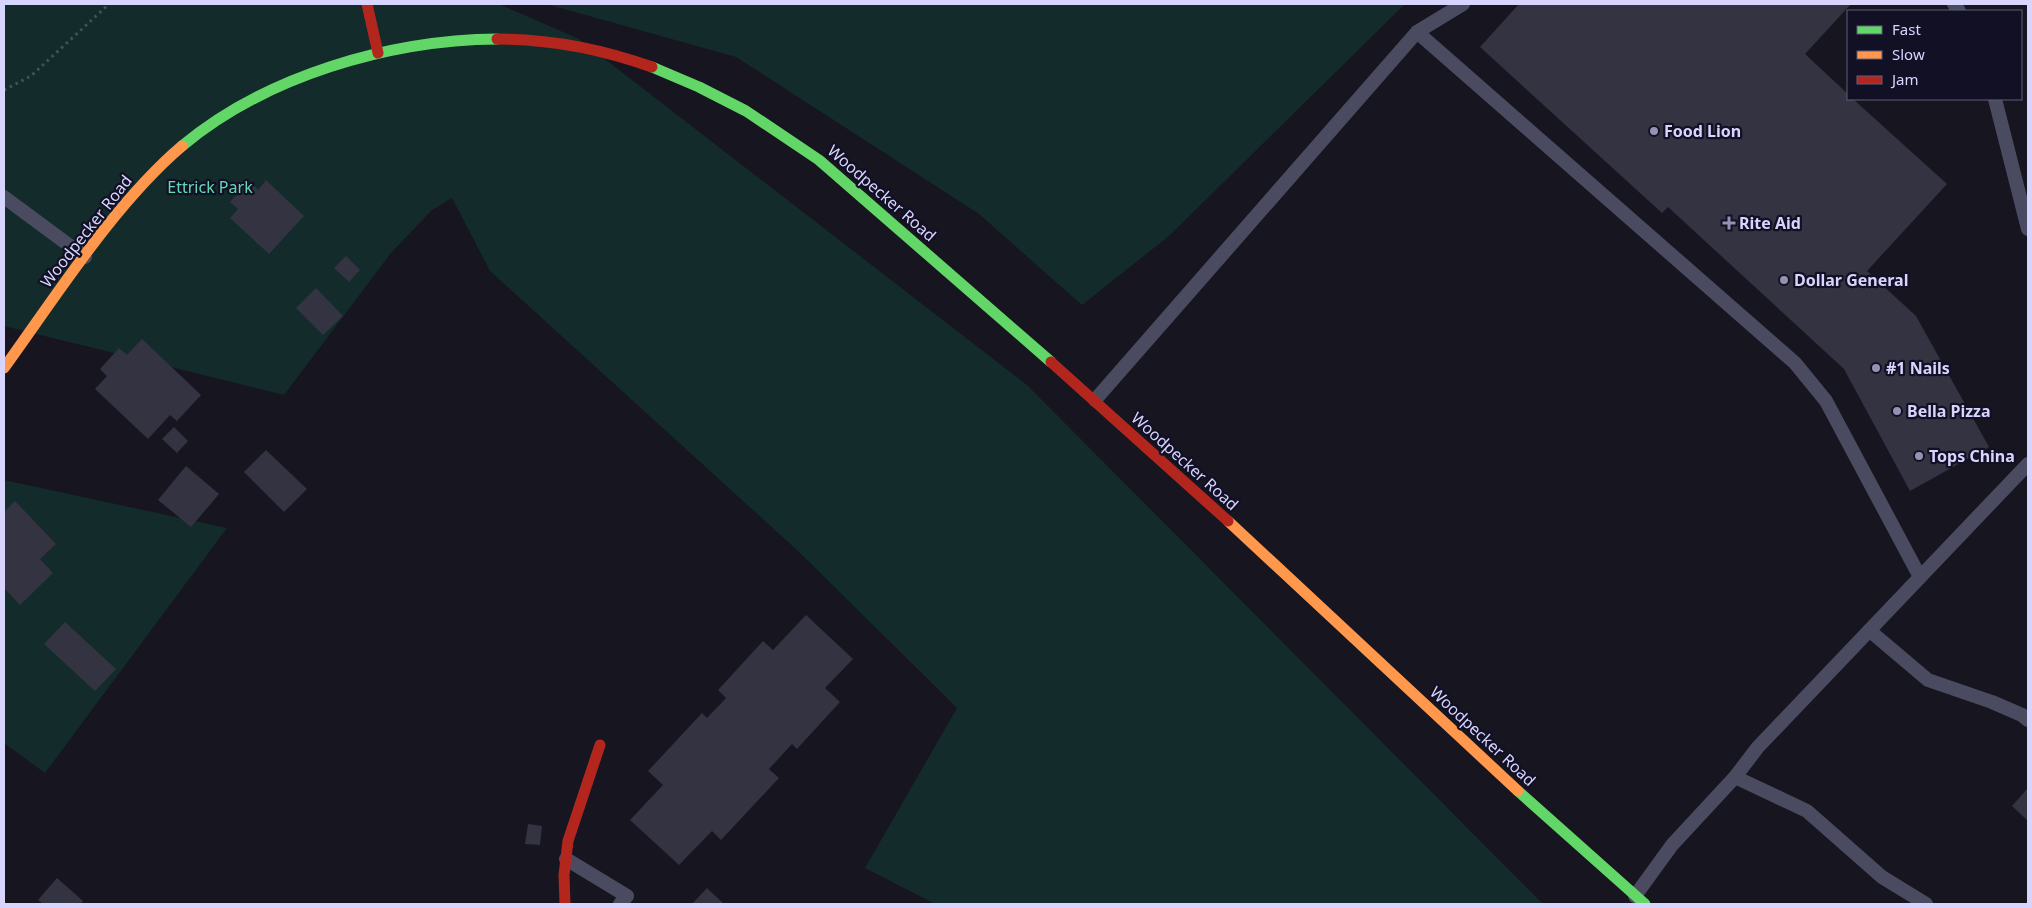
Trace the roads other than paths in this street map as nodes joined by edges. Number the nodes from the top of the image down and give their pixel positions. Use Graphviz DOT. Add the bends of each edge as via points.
graph roads {
  1 [pos="367,4"];
  2 [pos="1463,4"];
  3 [pos="1417,32"];
  4 [pos="378,53"];
  5 [pos="1995,100"];
  6 [pos="4,197"];
  7 [pos="2028,229"];
  8 [pos="85,257"];
  9 [pos="4,368"];
  10 [pos="1095,400"];
  11 [pos="2028,464"];
  12 [pos="1920,577"];
  13 [pos="1870,631"];
  14 [pos="2025,717"];
  15 [pos="600,745"];
  16 [pos="1735,777"];
  17 [pos="566,859"];
  18 [pos="1640,900"];
  19 [pos="565,904"];
  20 [pos="620,904"];
  21 [pos="1926,904"];
  1 -- 4 [label="main road"];
  2 -- 3 [label="lane"];
  3 -- 10 [label="lane"];
  3 -- 12 [label="lane" via="1795,363 1826,401"];
  4 -- 8 [label="main road, Woodpecker Road" via="327,68 259,97 211,124 167,158 128,199"];
  4 -- 10 [label="main road, Woodpecker Road" via="439,42 502,38 564,44 623,57 692,82 746,111 813,155"];
  5 -- 7 [label="lane"];
  6 -- 8 [label="lane"];
  8 -- 9 [label="main road, Woodpecker Road"];
  10 -- 18 [label="main road, Woodpecker Road" via="1565,835"];
  11 -- 12 [label="lane"];
  12 -- 13 [label="lane"];
  13 -- 14 [label="lane" via="1928,680"];
  13 -- 16 [label="lane" via="1758,747"];
  15 -- 17 [label="main road" via="568,841"];
  16 -- 18 [label="lane" via="1672,845"];
  16 -- 21 [label="lane" via="1808,811 1882,877"];
  17 -- 19 [label="main road"];
  17 -- 20 [label="lane" via="627,896"];
}
